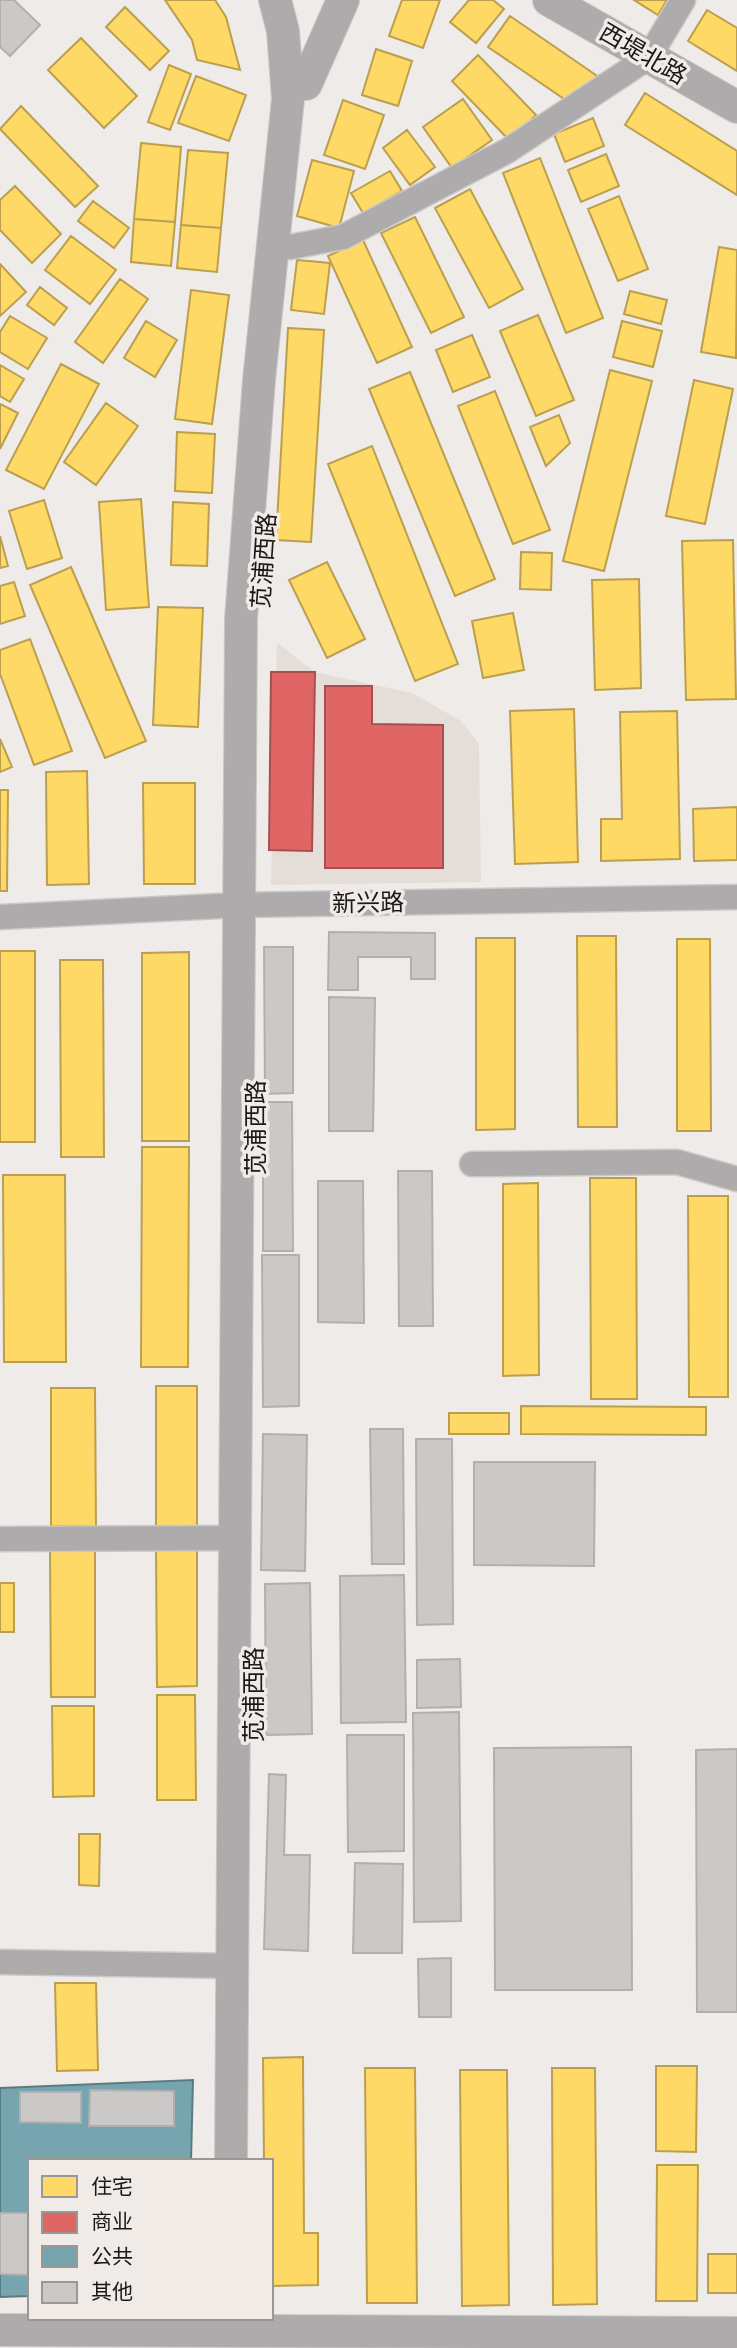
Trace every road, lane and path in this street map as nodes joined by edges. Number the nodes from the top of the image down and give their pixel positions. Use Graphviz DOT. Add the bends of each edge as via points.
graph roads {
  1 [pos="275,0"];
  2 [pos="298,0"];
  3 [pos="343,0"];
  4 [pos="549,0"];
  5 [pos="684,0"];
  6 [pos="649,57"];
  7 [pos="300,93"];
  8 [pos="737,107"];
  9 [pos="290,247"];
  10 [pos="737,897"];
  11 [pos="248,905"];
  12 [pos="0,917"];
  13 [pos="472,1164"];
  14 [pos="737,1179"];
  15 [pos="236,1538"];
  16 [pos="0,1539"];
  17 [pos="0,1962"];
  18 [pos="234,1966"];
  19 [pos="231,2159"];
  20 [pos="250,2159"];
  21 [pos="0,2330"];
  22 [pos="238,2332"];
  23 [pos="737,2333"];
  1 -- 7 [label="street"];
  2 -- 7 [label="street" via="303,21"];
  3 -- 7 [label="street"];
  4 -- 6 [label="street, 西堤北路"];
  5 -- 6 [label="street"];
  6 -- 8 [label="street, 西堤北路"];
  6 -- 9 [label="street" via="507,151 444,185 344,236"];
  7 -- 9 [label="street, 苋浦西路"];
  7 -- 11 [label="street, 苋浦西路" via="258,380 241,619"];
  9 -- 11 [label="street, 苋浦西路" via="260,617"];
  10 -- 11 [label="street, 新兴路"];
  11 -- 12 [label="street, 新兴路"];
  11 -- 15 [label="street, 苋浦西路"];
  11 -- 20 [label="street, 苋浦西路" via="255,1566"];
  13 -- 14 [label="street" via="677,1162"];
  15 -- 16 [label="street"];
  15 -- 18 [label="street, 苋浦西路"];
  17 -- 18 [label="street"];
  18 -- 19 [label="street, 苋浦西路"];
  21 -- 22 [label="street"];
  22 -- 23 [label="street"];
}
